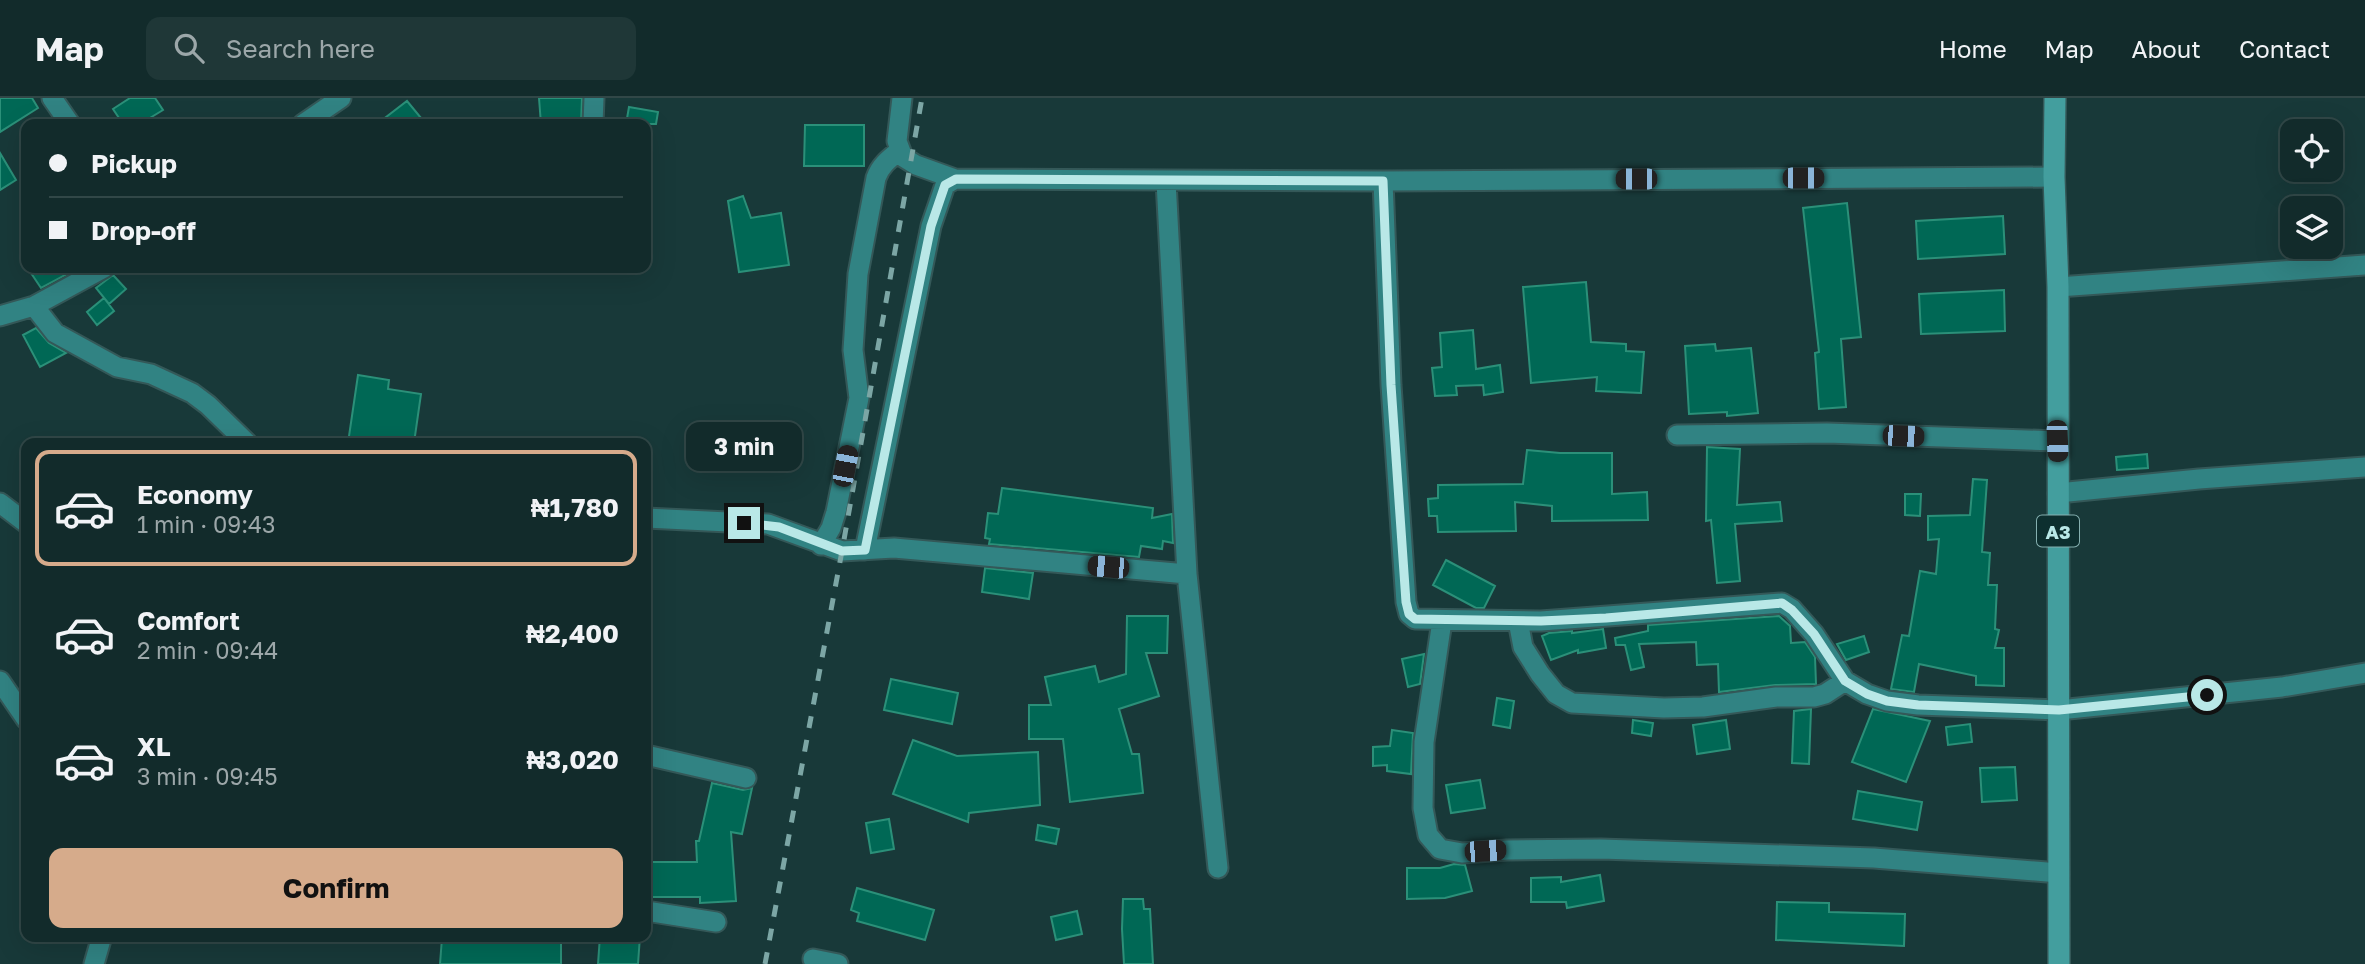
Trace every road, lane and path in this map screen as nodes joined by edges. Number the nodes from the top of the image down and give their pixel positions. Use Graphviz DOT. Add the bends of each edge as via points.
graph roads {
  1 [pos="52,98"];
  2 [pos="341,98"];
  3 [pos="594,98"];
  4 [pos="902,98"];
  5 [pos="2055,98"];
  6 [pos="67,119"];
  7 [pos="310,119"];
  8 [pos="593,119"];
  9 [pos="899,151"];
  10 [pos="2054,177"];
  11 [pos="956,179"];
  12 [pos="1166,181"];
  13 [pos="1383,181"];
  14 [pos="2365,265"];
  15 [pos="95,273"];
  16 [pos="2058,287"];
  17 [pos="34,306"];
  18 [pos="0,316"];
  19 [pos="1677,435"];
  20 [pos="242,438"];
  21 [pos="2057,441"];
  22 [pos="2365,467"];
  23 [pos="2058,493"];
  24 [pos="0,503"];
  25 [pos="651,518"];
  26 [pos="21,519"];
  27 [pos="821,545"];
  28 [pos="865,550"];
  29 [pos="1187,574"];
  30 [pos="1442,621"];
  31 [pos="1518,621"];
  32 [pos="2365,673"];
  33 [pos="0,681"];
  34 [pos="1845,681"];
  35 [pos="2059,710"];
  36 [pos="21,712"];
  37 [pos="651,756"];
  38 [pos="746,778"];
  39 [pos="1218,867"];
  40 [pos="2059,873"];
  41 [pos="651,912"];
  42 [pos="716,922"];
  43 [pos="100,942"];
  44 [pos="813,959"];
  45 [pos="94,964"];
  46 [pos="838,964"];
  47 [pos="2059,964"];
  1 -- 6 [label="street"];
  2 -- 7 [label="street"];
  3 -- 8 [label="street"];
  4 -- 9 [label="street"];
  5 -- 10 [label="highway, A3"];
  9 -- 11 [label="street" via="916,164"];
  9 -- 27 [label="street" via="876,178 858,274 853,350 859,398 836,512"];
  10 -- 13 [label="street"];
  10 -- 16 [label="highway, A3"];
  11 -- 12 [label="street"];
  11 -- 28 [label="street" via="945,185 931,226"];
  12 -- 13 [label="street"];
  12 -- 29 [label="street"];
  13 -- 30 [label="street" via="1406,602 1415,619"];
  14 -- 16 [label="street"];
  15 -- 17 [label="street"];
  16 -- 21 [label="highway, A3"];
  17 -- 18 [label="street"];
  17 -- 20 [label="street" via="46,324 65,339 117,367 151,374 192,393"];
  19 -- 21 [label="street" via="1827,433"];
  21 -- 23 [label="highway, A3"];
  22 -- 23 [label="street"];
  23 -- 35 [label="highway, A3"];
  24 -- 26 [label="street"];
  25 -- 27 [label="street" via="768,524"];
  27 -- 28 [label="street" via="842,551"];
  28 -- 29 [label="street" via="894,548"];
  29 -- 39 [label="street"];
  30 -- 31 [label="street"];
  30 -- 40 [label="street" via="1424,741 1423,808 1428,835 1440,849 1462,853 1601,849 1874,858"];
  31 -- 34 [label="street" via="1782,603 1814,634"];
  31 -- 34 [label="street" via="1523,647 1540,674 1556,694 1572,703 1703,707 1814,697"];
  32 -- 35 [label="street" via="2282,687"];
  33 -- 36 [label="street"];
  34 -- 35 [label="street" via="1887,701"];
  35 -- 40 [label="highway, A3"];
  37 -- 38 [label="street"];
  40 -- 47 [label="highway, A3"];
  41 -- 42 [label="street"];
  43 -- 45 [label="street"];
  44 -- 46 [label="street"];
}
